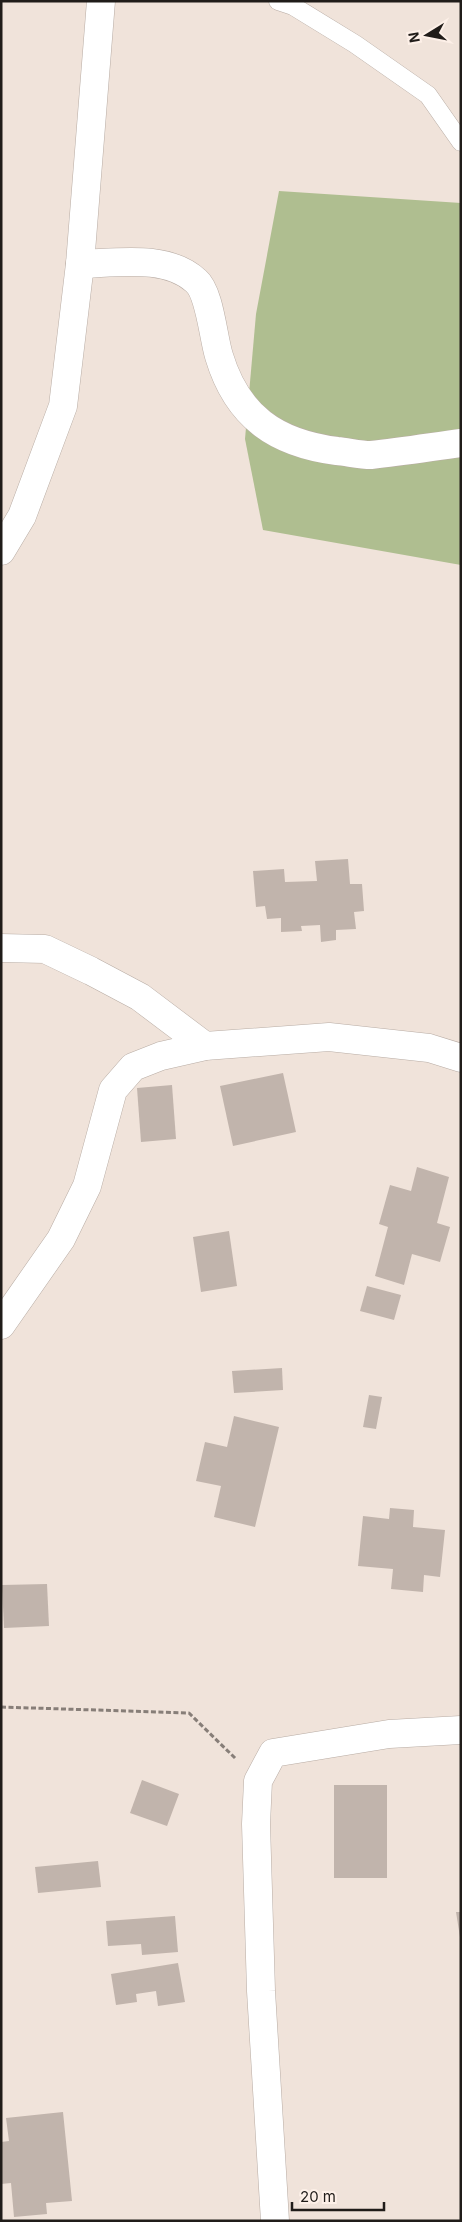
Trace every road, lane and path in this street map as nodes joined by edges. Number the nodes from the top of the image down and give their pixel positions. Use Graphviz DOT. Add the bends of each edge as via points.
graph roads {
  1 [pos="101,1"];
  2 [pos="278,1"];
  3 [pos="461,142"];
  4 [pos="80,264"];
  5 [pos="461,443"];
  6 [pos="1,551"];
  7 [pos="1,948"];
  8 [pos="205,1046"];
  9 [pos="461,1058"];
  10 [pos="1,1325"];
  11 [pos="1,1707"];
  12 [pos="461,1730"];
  13 [pos="258,1781"];
  14 [pos="275,2221"];
  1 -- 4 [label="street"];
  2 -- 3 [label="lane" via="293,6 355,44 428,95"];
  4 -- 5 [label="street" via="160,263 174,267 197,281 206,300 225,376 233,392 251,415 283,436 313,448 368,455"];
  4 -- 6 [label="street" via="63,406 22,516"];
  7 -- 8 [label="street" via="45,949 91,971 140,997"];
  8 -- 9 [label="street" via="329,1038 429,1048"];
  8 -- 10 [label="street" via="161,1056 133,1067 113,1090 87,1186 61,1239"];
  11 -- 13 [label="path" via="189,1713"];
  12 -- 13 [label="street" via="390,1734 273,1753"];
  13 -- 14 [label="street" via="256,1824 261,1981"];
}
